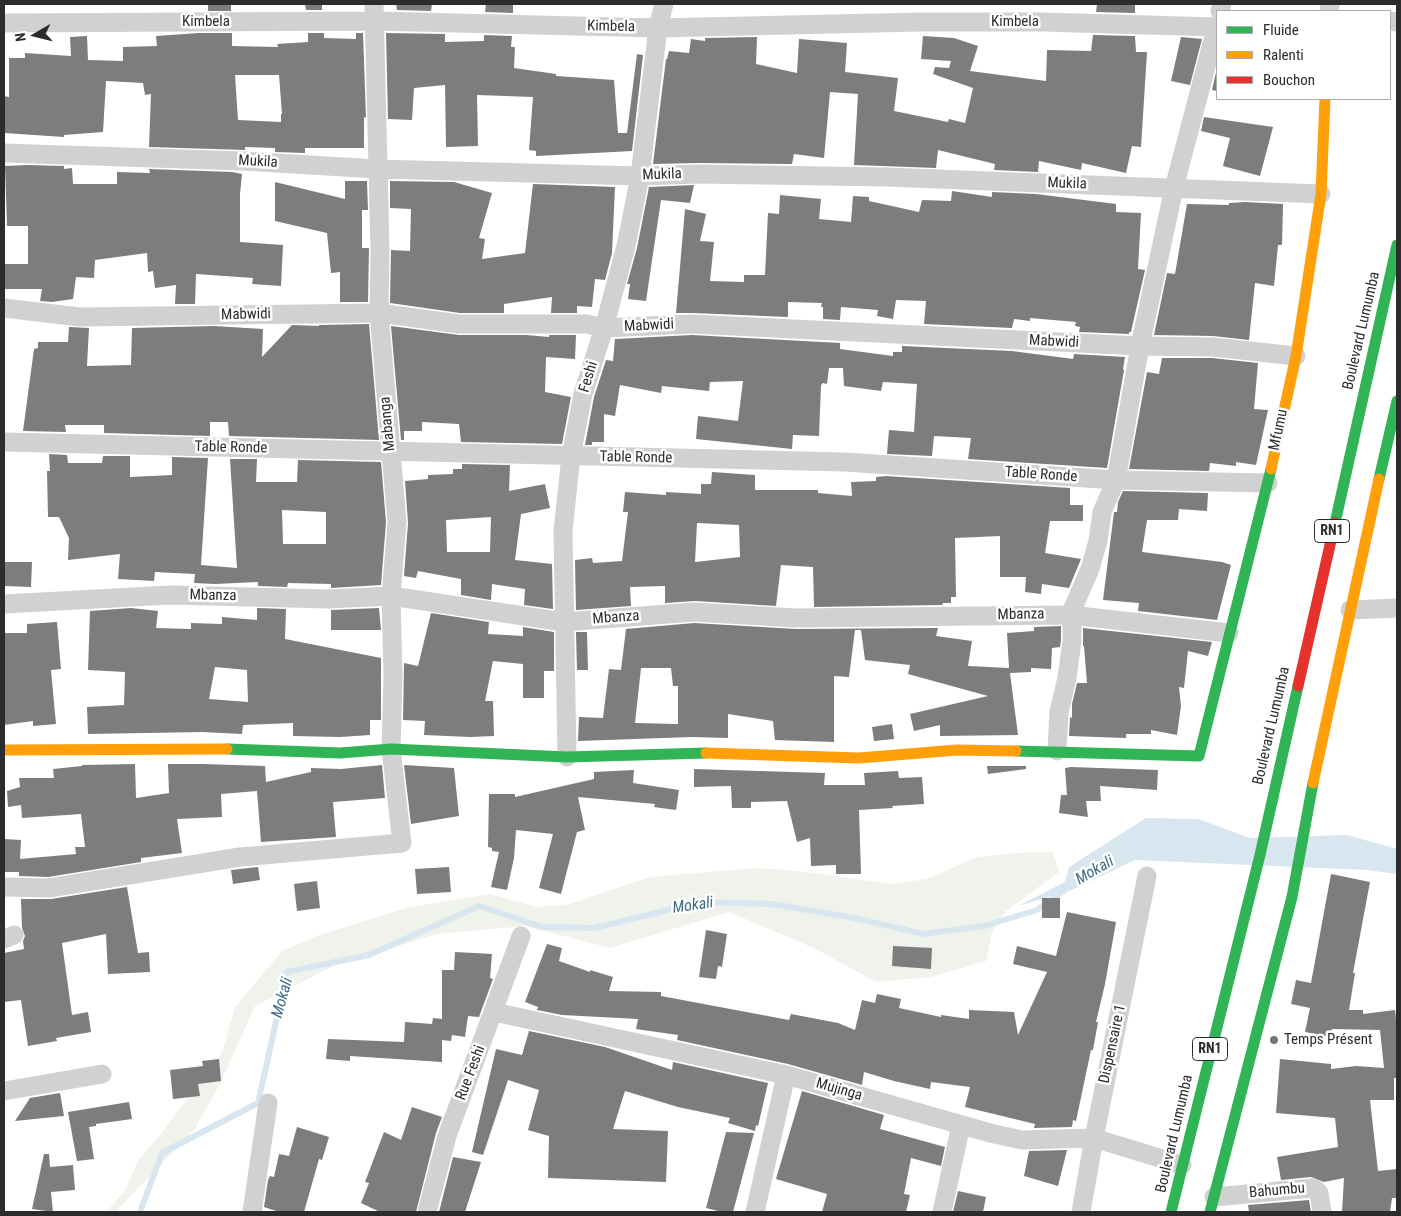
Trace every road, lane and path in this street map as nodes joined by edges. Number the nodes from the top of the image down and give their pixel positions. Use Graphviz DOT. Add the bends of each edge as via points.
graph roads {
  1 [pos="664,4"];
  2 [pos="375,12"];
  3 [pos="4,23"];
  4 [pos="1216,27"];
  5 [pos="658,28"];
  6 [pos="1216,31"];
  7 [pos="1325,100"];
  8 [pos="4,153"];
  9 [pos="377,169"];
  10 [pos="640,176"];
  11 [pos="1174,188"];
  12 [pos="1321,194"];
  13 [pos="1397,245"];
  14 [pos="4,308"];
  15 [pos="379,313"];
  16 [pos="604,328"];
  17 [pos="1140,346"];
  18 [pos="1296,356"];
  19 [pos="1397,402"];
  20 [pos="4,442"];
  21 [pos="391,452"];
  22 [pos="571,456"];
  23 [pos="1116,480"];
  24 [pos="1268,483"];
  25 [pos="1397,483"];
  26 [pos="1377,486"];
  27 [pos="392,596"];
  28 [pos="4,604"];
  29 [pos="1397,608"];
  30 [pos="1350,610"];
  31 [pos="1070,615"];
  32 [pos="564,622"];
  33 [pos="1230,633"];
  34 [pos="391,749"];
  35 [pos="4,750"];
  36 [pos="1057,751"];
  37 [pos="567,757"];
  38 [pos="1147,876"];
  39 [pos="4,887"];
  40 [pos="521,936"];
  41 [pos="494,1012"];
  42 [pos="102,1074"];
  43 [pos="786,1075"];
  44 [pos="4,1091"];
  45 [pos="268,1103"];
  46 [pos="961,1125"];
  47 [pos="1094,1138"];
  48 [pos="1182,1164"];
  49 [pos="1212,1205"];
  50 [pos="252,1212"];
  51 [pos="427,1212"];
  52 [pos="755,1212"];
  53 [pos="942,1212"];
  54 [pos="1081,1212"];
  55 [pos="1172,1212"];
  56 [pos="1322,1212"];
  1 -- 5 [label="street, Feshi"];
  2 -- 3 [label="street, Kimbela"];
  2 -- 5 [label="street, Kimbela"];
  2 -- 9 [label="street, Mabanga"];
  4 -- 5 [label="street, Kimbela" via="920,22"];
  5 -- 10 [label="street, Feshi"];
  6 -- 11 [label="street"];
  7 -- 12 [label="main road, Mfumu"];
  8 -- 9 [label="street, Mukila"];
  9 -- 10 [label="street, Mukila"];
  9 -- 15 [label="street, Mabanga"];
  10 -- 11 [label="street, Mukila" via="886,176"];
  10 -- 16 [label="street, Feshi" via="626,246"];
  11 -- 12 [label="street, Mukila"];
  11 -- 17 [label="street"];
  12 -- 18 [label="main road, Mfumu"];
  13 -- 48 [label="main road, Boulevard Lumumba / RN1" via="1251,887"];
  14 -- 15 [label="street, Mabwidi" via="80,317"];
  15 -- 16 [label="street, Mabwidi" via="459,324 587,324"];
  15 -- 21 [label="street, Mabanga"];
  16 -- 17 [label="street, Mabwidi" via="692,324"];
  16 -- 22 [label="street, Feshi" via="584,394"];
  17 -- 18 [label="street, Mabwidi" via="1213,347"];
  17 -- 23 [label="street"];
  18 -- 24 [label="main road, Mfumu"];
  19 -- 26 [label="main road, RN1"];
  20 -- 21 [label="street, Table Ronde"];
  21 -- 22 [label="street, Table Ronde"];
  21 -- 27 [label="street, Mabanga" via="397,522"];
  22 -- 23 [label="street, Table Ronde" via="845,462"];
  22 -- 32 [label="street, Feshi" via="563,531"];
  23 -- 24 [label="street, Table Ronde"];
  23 -- 31 [label="street" via="1102,512 1090,569"];
  24 -- 33 [label="main road, Mfumu"];
  25 -- 26 [label="street"];
  26 -- 30 [label="main road, RN1"];
  27 -- 28 [label="street, Mbanza" via="328,599 170,595"];
  27 -- 32 [label="street, Mbanza"];
  27 -- 34 [label="street, Mabanga"];
  29 -- 30 [label="street"];
  30 -- 49 [label="main road, RN1" via="1292,897"];
  31 -- 32 [label="street, Mbanza" via="796,618 694,612"];
  31 -- 33 [label="street, Mbanza"];
  31 -- 36 [label="street" via="1072,641 1068,678 1059,712"];
  32 -- 37 [label="street, Feshi"];
  33 -- 36 [label="main road, Mfumu" via="1199,756"];
  34 -- 35 [label="main road" via="340,753 203,748"];
  34 -- 37 [label="main road"];
  34 -- 39 [label="street, Mabanga" via="402,843 240,858 49,888"];
  36 -- 37 [label="main road" via="957,750 859,758 693,753"];
  38 -- 47 [label="street, Dispensaire 1"];
  40 -- 41 [label="street, Rue Feshi"];
  41 -- 43 [label="street, Mujinga"];
  41 -- 51 [label="street, Rue Feshi" via="447,1136"];
  42 -- 44 [label="street"];
  43 -- 46 [label="street, Mujinga"];
  43 -- 52 [label="street"];
  45 -- 50 [label="street"];
  46 -- 47 [label="street, Mujinga" via="1022,1140"];
  46 -- 53 [label="street"];
  47 -- 48 [label="street, Mujinga"];
  47 -- 54 [label="street, Dispensaire 1"];
  48 -- 55 [label="main road, Boulevard Lumumba / RN1"];
  49 -- 56 [label="street, Bahumbu" via="1312,1188 1319,1193"];
}
